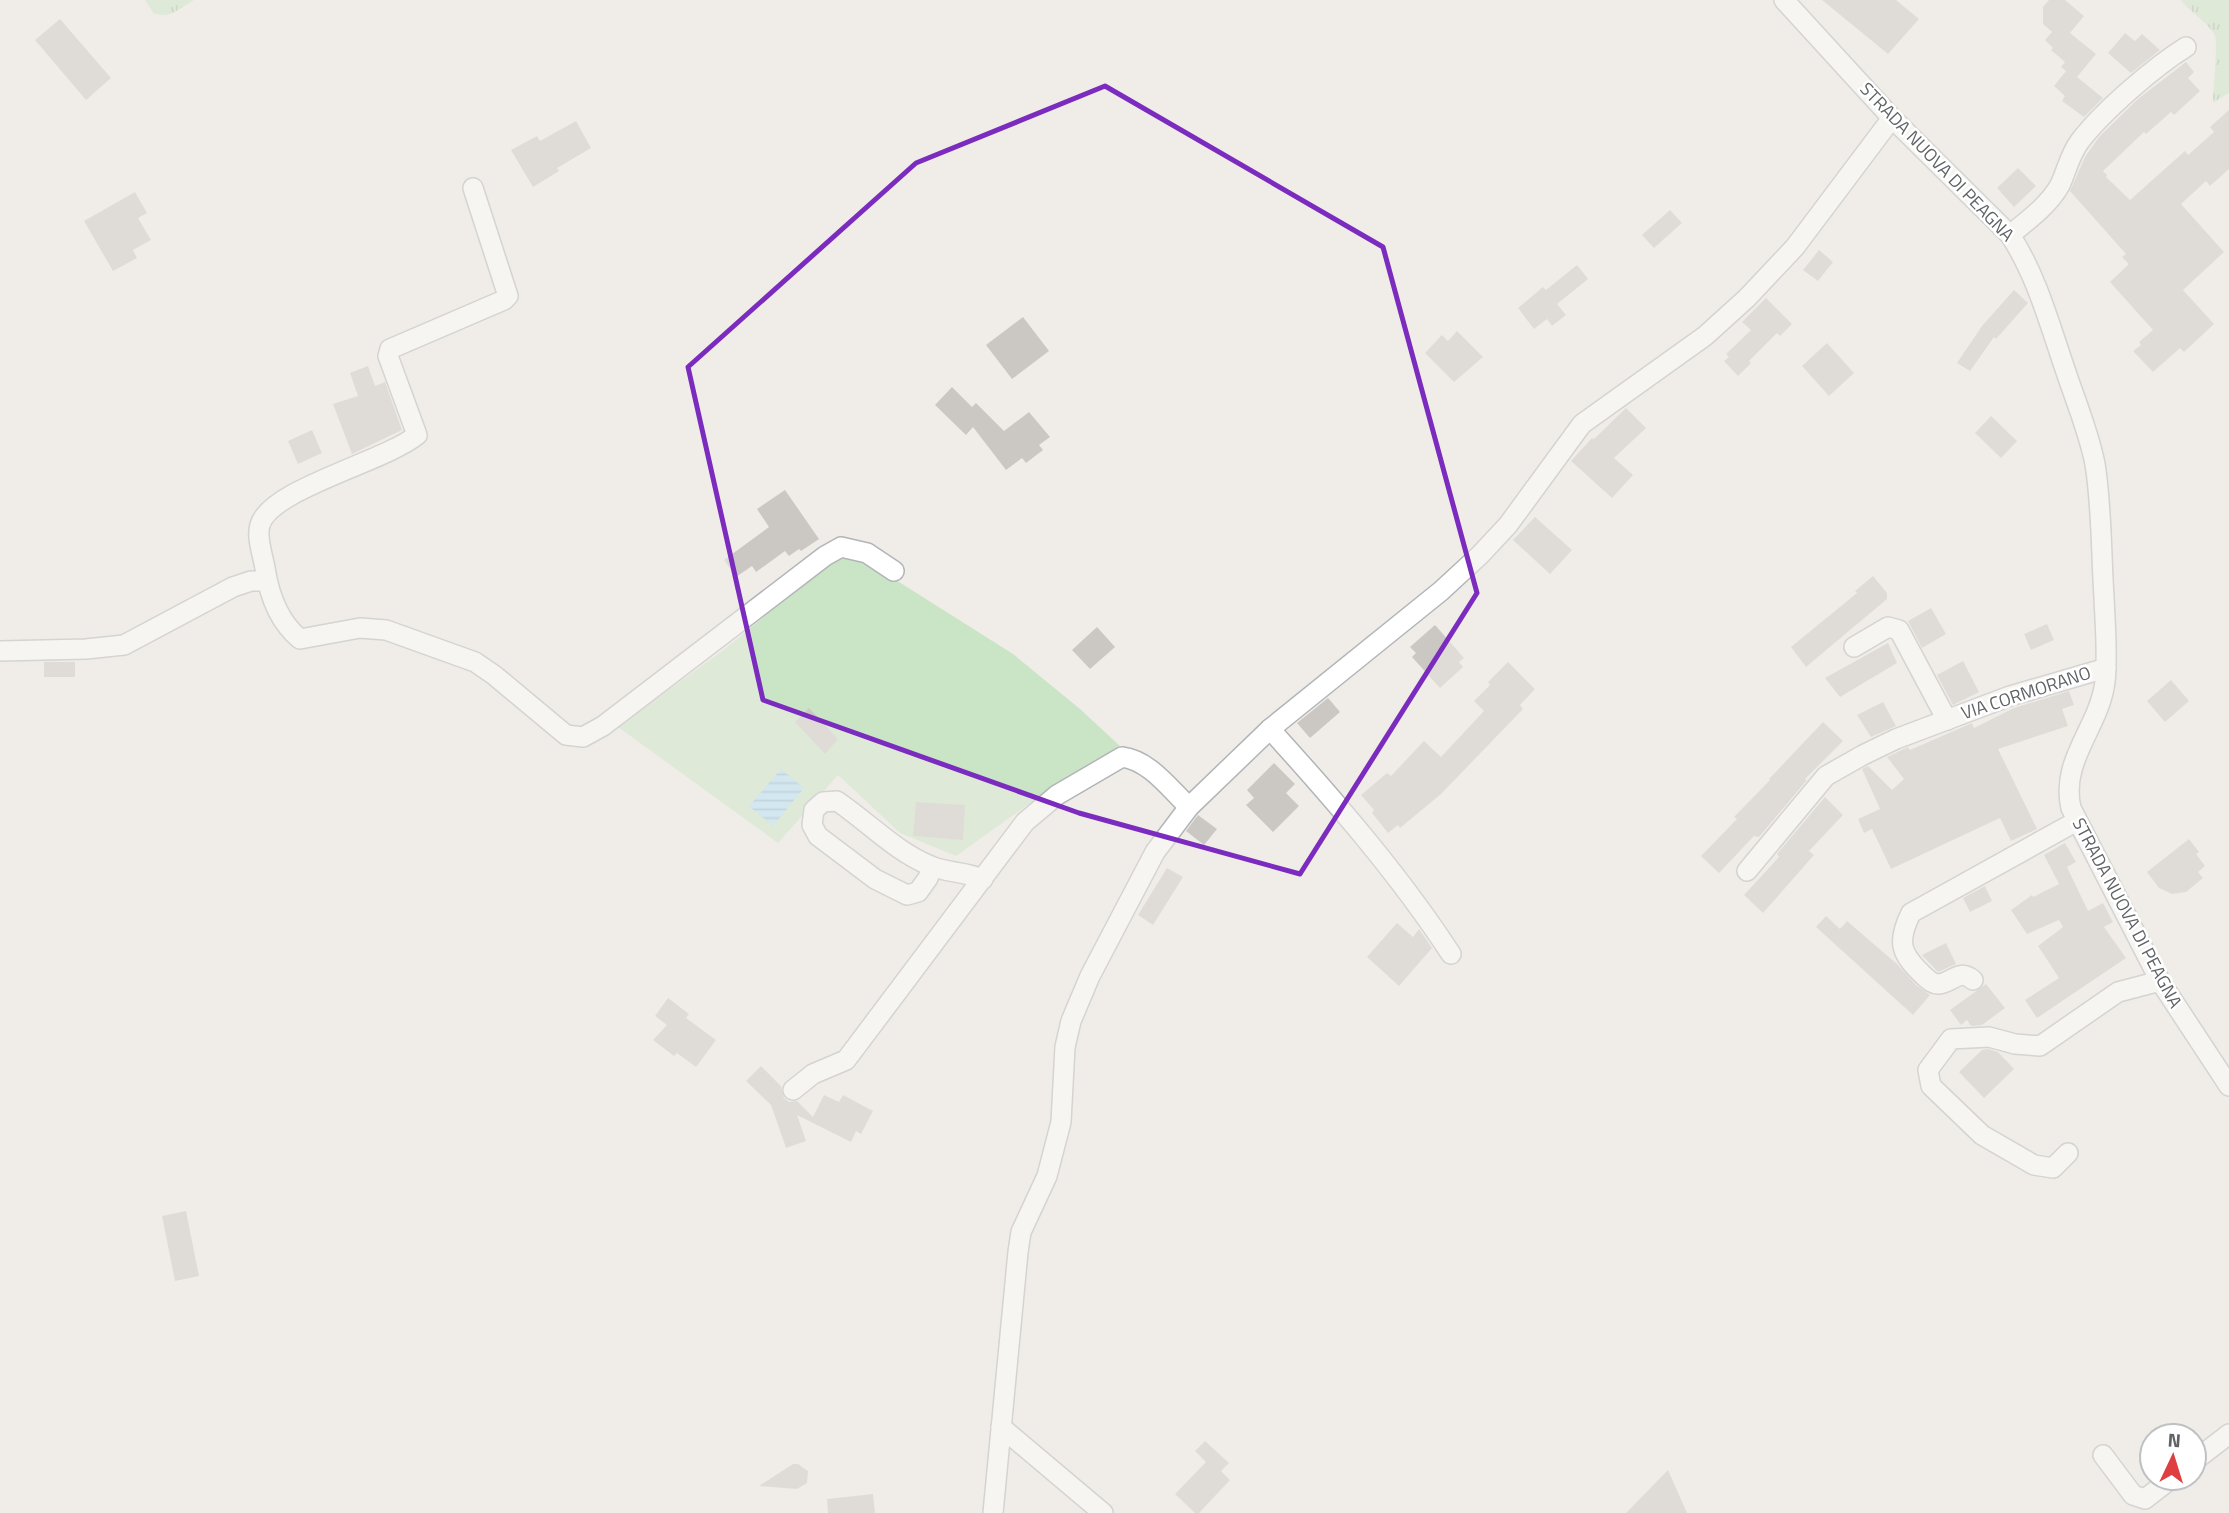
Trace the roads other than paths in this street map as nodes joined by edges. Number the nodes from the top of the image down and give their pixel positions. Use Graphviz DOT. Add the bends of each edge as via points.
graph roads {
  1 [pos="1784,0"];
  2 [pos="2186,47"];
  3 [pos="1892,118"];
  4 [pos="473,188"];
  5 [pos="2010,234"];
  6 [pos="894,571"];
  7 [pos="267,582"];
  8 [pos="1854,647"];
  9 [pos="0,651"];
  10 [pos="2106,668"];
  11 [pos="1947,720"];
  12 [pos="1270,729"];
  13 [pos="1189,807"];
  14 [pos="2077,821"];
  15 [pos="932,867"];
  16 [pos="1746,871"];
  17 [pos="983,879"];
  18 [pos="1451,954"];
  19 [pos="1973,980"];
  20 [pos="2160,981"];
  21 [pos="2229,1086"];
  22 [pos="793,1090"];
  23 [pos="2068,1153"];
  24 [pos="1001,1427"];
  25 [pos="2229,1434"];
  26 [pos="2208,1450"];
  27 [pos="2103,1455"];
  28 [pos="2154,1492"];
  29 [pos="993,1513"];
  30 [pos="1102,1513"];
  1 -- 3 [label="street, STRADA NUOVA DI PEAGNA"];
  2 -- 5 [label="street" via="2123,97 2081,139 2053,196"];
  3 -- 5 [label="street, STRADA NUOVA DI PEAGNA"];
  3 -- 12 [label="street" via="1795,247 1747,298 1705,336 1582,424 1508,525 1480,555"];
  4 -- 7 [label="street" via="508,296 390,349 388,356 417,435 393,451 286,497 269,510 259,526"];
  5 -- 10 [label="street, STRADA NUOVA DI PEAGNA" via="2036,286 2092,453"];
  6 -- 7 [label="street" via="867,552 841,547 583,737 565,735 475,662 386,630 359,628 300,639 286,628"];
  7 -- 9 [label="street" via="233,587 124,645"];
  8 -- 11 [label="street, VIA CORMORANO" via="1888,627 1899,630"];
  10 -- 11 [label="street, VIA CORMORANO"];
  10 -- 14 [label="street, STRADA NUOVA DI PEAGNA" via="2101,703 2071,768 2067,792"];
  11 -- 16 [label="street, VIA CORMORANO" via="1863,755 1826,776"];
  12 -- 13 [label="street"];
  12 -- 18 [label="street" via="1385,861"];
  13 -- 17 [label="street" via="1134,758 1122,757 1057,795 1025,822"];
  13 -- 24 [label="street" via="1155,852 1071,1021 1061,1122 1047,1176 1021,1232"];
  14 -- 19 [label="street" via="1911,913 1904,927 1907,959 1932,983 1959,974"];
  14 -- 20 [label="street, STRADA NUOVA DI PEAGNA"];
  15 -- 15 [label="street" via="837,801 823,802 814,810 812,824 818,836 875,879 907,895 918,892"];
  15 -- 17 [label="street"];
  17 -- 22 [label="street" via="846,1060 813,1074"];
  20 -- 21 [label="street, STRADA NUOVA DI PEAGNA"];
  20 -- 23 [label="street" via="2118,992 2040,1046 1989,1037 1951,1039 1928,1070 1931,1086 1992,1141 2034,1165 2053,1168"];
  24 -- 29 [label="street"];
  24 -- 30 [label="street"];
  25 -- 26 [label="street"];
  27 -- 28 [label="street" via="2133,1495 2145,1499"];
}
